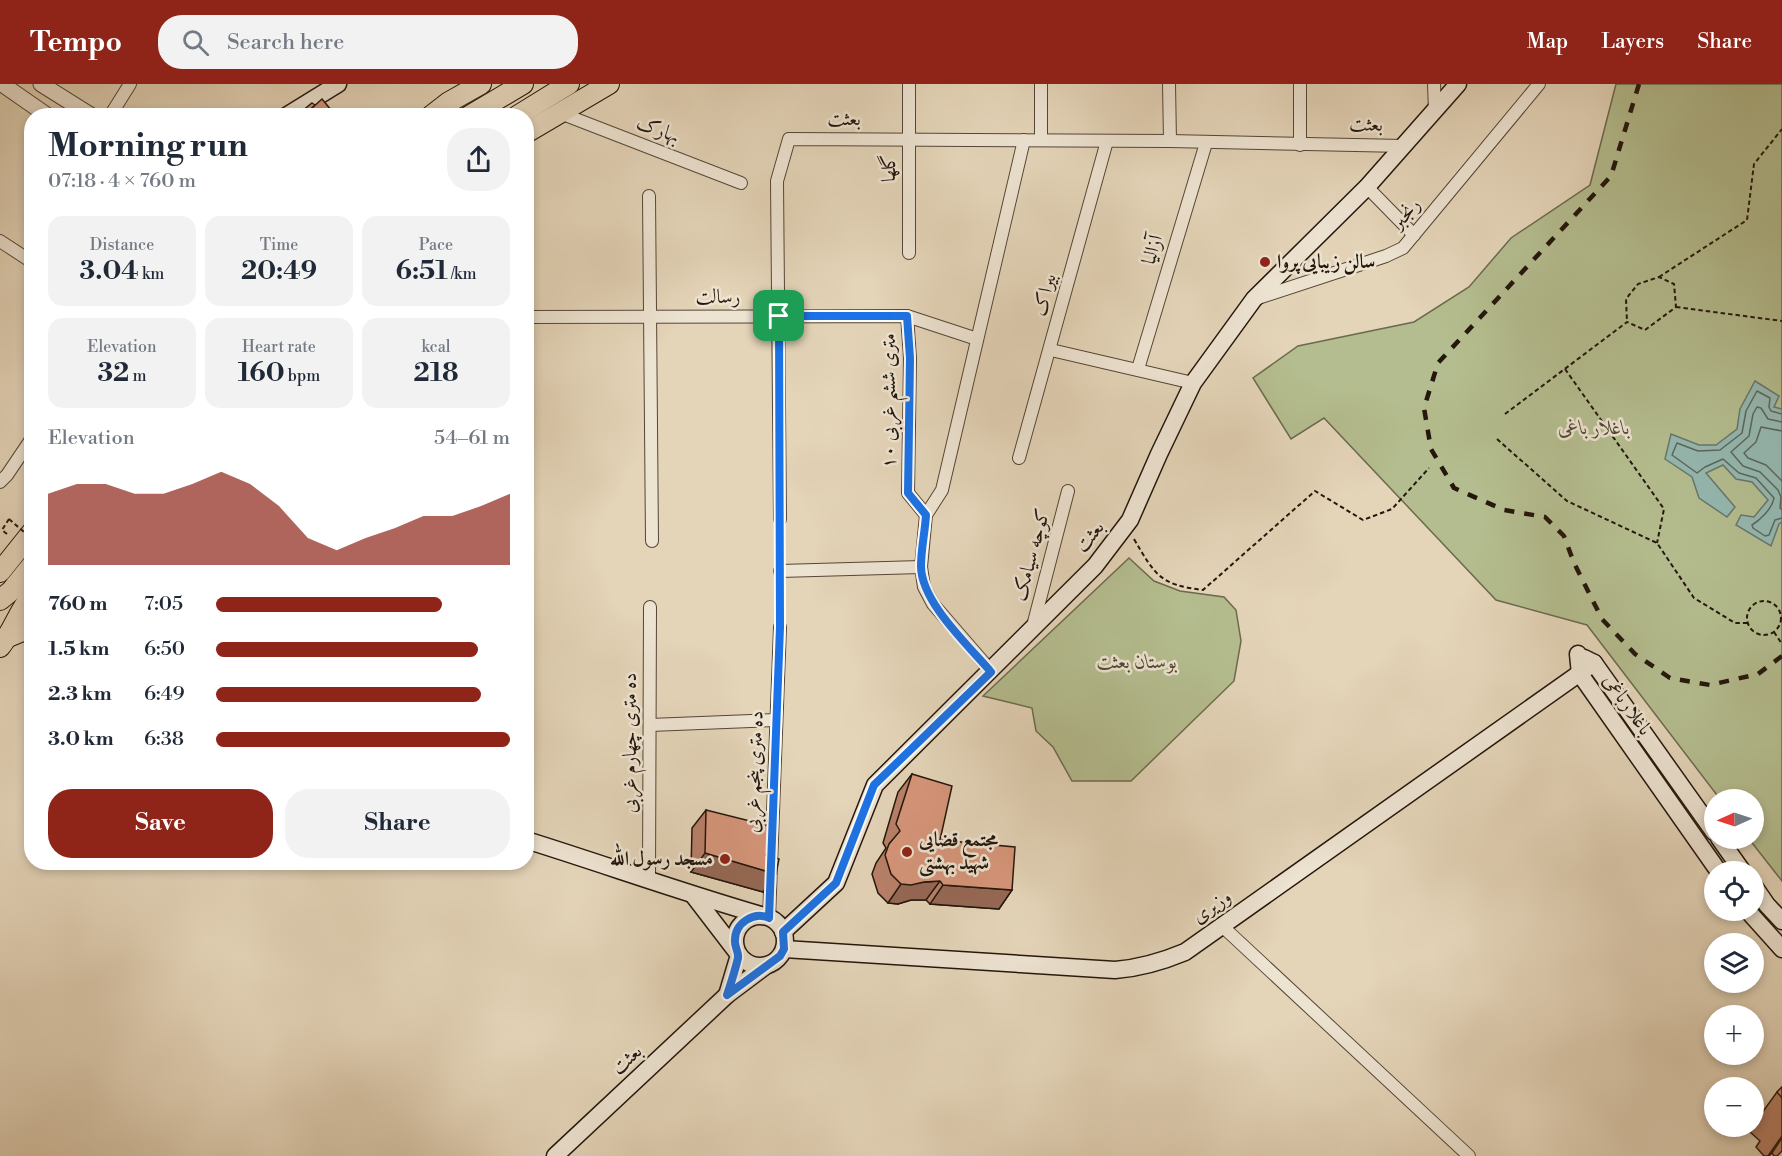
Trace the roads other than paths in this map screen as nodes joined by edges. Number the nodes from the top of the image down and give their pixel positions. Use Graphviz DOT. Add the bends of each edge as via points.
graph roads {
  1 [pos="2,84"];
  2 [pos="130,84"];
  3 [pos="338,84"];
  4 [pos="481,84"];
  5 [pos="523,84"];
  6 [pos="569,84"];
  7 [pos="609,84"];
  8 [pos="909,84"];
  9 [pos="1041,84"];
  10 [pos="1169,84"];
  11 [pos="1300,84"];
  12 [pos="1434,84"];
  13 [pos="1458,84"];
  14 [pos="1539,84"];
  15 [pos="48,86"];
  16 [pos="36,108"];
  17 [pos="80,108"];
  18 [pos="115,108"];
  19 [pos="299,108"];
  20 [pos="441,108"];
  21 [pos="482,108"];
  22 [pos="530,108"];
  23 [pos="1435,111"];
  24 [pos="560,113"];
  25 [pos="534,128"];
  26 [pos="908,140"];
  27 [pos="1024,140"];
  28 [pos="1041,140"];
  29 [pos="1107,141"];
  30 [pos="1170,141"];
  31 [pos="1206,143"];
  32 [pos="1300,145"];
  33 [pos="1404,146"];
  34 [pos="741,183"];
  35 [pos="1367,187"];
  36 [pos="650,196"];
  37 [pos="1414,235"];
  38 [pos="0,241"];
  39 [pos="909,253"];
  40 [pos="24,256"];
  41 [pos="1254,299"];
  42 [pos="650,316"];
  43 [pos="779,316"];
  44 [pos="907,316"];
  45 [pos="534,317"];
  46 [pos="977,339"];
  47 [pos="1050,350"];
  48 [pos="1138,369"];
  49 [pos="1193,382"];
  50 [pos="24,450"];
  51 [pos="1019,458"];
  52 [pos="0,482"];
  53 [pos="1068,491"];
  54 [pos="926,515"];
  55 [pos="780,519"];
  56 [pos="652,541"];
  57 [pos="24,542"];
  58 [pos="921,567"];
  59 [pos="780,571"];
  60 [pos="0,572"];
  61 [pos="24,575"];
  62 [pos="0,600"];
  63 [pos="24,605"];
  64 [pos="650,608"];
  65 [pos="780,627"];
  66 [pos="1032,629"];
  67 [pos="24,631"];
  68 [pos="4,642"];
  69 [pos="991,672"];
  70 [pos="1580,674"];
  71 [pos="776,720"];
  72 [pos="650,725"];
  73 [pos="1704,818"];
  74 [pos="534,842"];
  75 [pos="1711,861"];
  76 [pos="650,878"];
  77 [pos="693,895"];
  78 [pos="1764,901"];
  79 [pos="1767,905"];
  80 [pos="1764,906"];
  81 [pos="767,917"];
  82 [pos="1756,921"];
  83 [pos="1782,921"];
  84 [pos="1221,926"];
  85 [pos="784,940"];
  86 [pos="1782,949"];
  87 [pos="738,955"];
  88 [pos="767,965"];
  89 [pos="727,995"];
  90 [pos="555,1156"];
  91 [pos="1469,1156"];
  1 -- 16 [label="street"];
  2 -- 18 [label="street"];
  3 -- 19 [label="main road"];
  4 -- 20 [label="highway"];
  5 -- 21 [label="highway"];
  6 -- 22 [label="highway"];
  7 -- 24 [label="highway"];
  8 -- 26 [label="street, گلها"];
  9 -- 28 [label="street"];
  10 -- 30 [label="street"];
  11 -- 32 [label="street"];
  12 -- 23 [label="street"];
  13 -- 23 [label="main road, بعثت"];
  14 -- 37 [label="street, رنجبر"];
  15 -- 17 [label="street"];
  23 -- 33 [label="main road, بعثت"];
  24 -- 25 [label="highway"];
  24 -- 34 [label="street, بهارک"];
  26 -- 27 [label="street, بعثت"];
  26 -- 39 [label="street, گلها"];
  26 -- 43 [label="street, بعثت" via="789,139 777,181"];
  27 -- 28 [label="street, بعثت"];
  27 -- 46 [label="street"];
  28 -- 29 [label="street, بعثت"];
  29 -- 30 [label="street, بعثت"];
  29 -- 47 [label="street, بیراک"];
  30 -- 31 [label="street, بعثت"];
  31 -- 32 [label="street, بعثت"];
  31 -- 48 [label="street, آزالیا"];
  32 -- 33 [label="street, بعثت"];
  33 -- 35 [label="main road, بعثت"];
  35 -- 37 [label="street"];
  35 -- 41 [label="main road, بعثت"];
  36 -- 42 [label="street"];
  37 -- 41 [label="street, رنجبر" via="1403,248 1386,256"];
  38 -- 40 [label="street"];
  41 -- 49 [label="main road, بعثت"];
  42 -- 43 [label="street, رسالت"];
  42 -- 45 [label="street, رسالت"];
  42 -- 56 [label="street"];
  43 -- 44 [label="street, رسالت"];
  43 -- 55 [label="street"];
  44 -- 46 [label="street, رسالت"];
  44 -- 54 [label="street, ۱۰ متری ششم غربی" via="908,493"];
  46 -- 54 [label="street" via="942,489"];
  47 -- 48 [label="street"];
  47 -- 51 [label="street, بیراک"];
  48 -- 49 [label="street"];
  49 -- 66 [label="main road, بعثت" via="1130,520 1095,566"];
  50 -- 52 [label="street"];
  53 -- 66 [label="street, کوچه سیامک"];
  54 -- 58 [label="street"];
  57 -- 60 [label="highway"];
  58 -- 59 [label="street"];
  58 -- 69 [label="street" via="924,587 933,604"];
  61 -- 62 [label="highway"];
  63 -- 68 [label="highway"];
  64 -- 72 [label="street, ده متری چهارم غربی"];
  65 -- 71 [label="street, ده متری پنجم غربی"];
  66 -- 69 [label="main road, بعثت"];
  67 -- 68 [label="highway"];
  69 -- 85 [label="main road, بعثت" via="874,785 836,883"];
  70 -- 73 [label="main road, باغلارباغی" via="1578,654 1594,663"];
  70 -- 75 [label="main road, باغلارباغی"];
  70 -- 84 [label="main road, وزیری"];
  71 -- 72 [label="street"];
  71 -- 81 [label="street, ده متری پنجم غربی"];
  72 -- 76 [label="street, ده متری چهارم غربی"];
  74 -- 76 [label="main road"];
  76 -- 77 [label="main road"];
  77 -- 81 [label="main road"];
  77 -- 87 [label="main road"];
  78 -- 79 [label="main road"];
  79 -- 80 [label="main road"];
  79 -- 83 [label="main road"];
  81 -- 85 [label="main road" via="779,924"];
  81 -- 87 [label="main road" via="748,919 741,924 735,939"];
  82 -- 86 [label="main road"];
  84 -- 85 [label="main road, وزیری" via="1160,963 1115,970"];
  84 -- 91 [label="street"];
  85 -- 88 [label="main road" via="774,962"];
  87 -- 88 [label="main road" via="751,965"];
  87 -- 89 [label="main road"];
  88 -- 89 [label="main road, بعثت"];
  89 -- 90 [label="main road, بعثت"];
}
